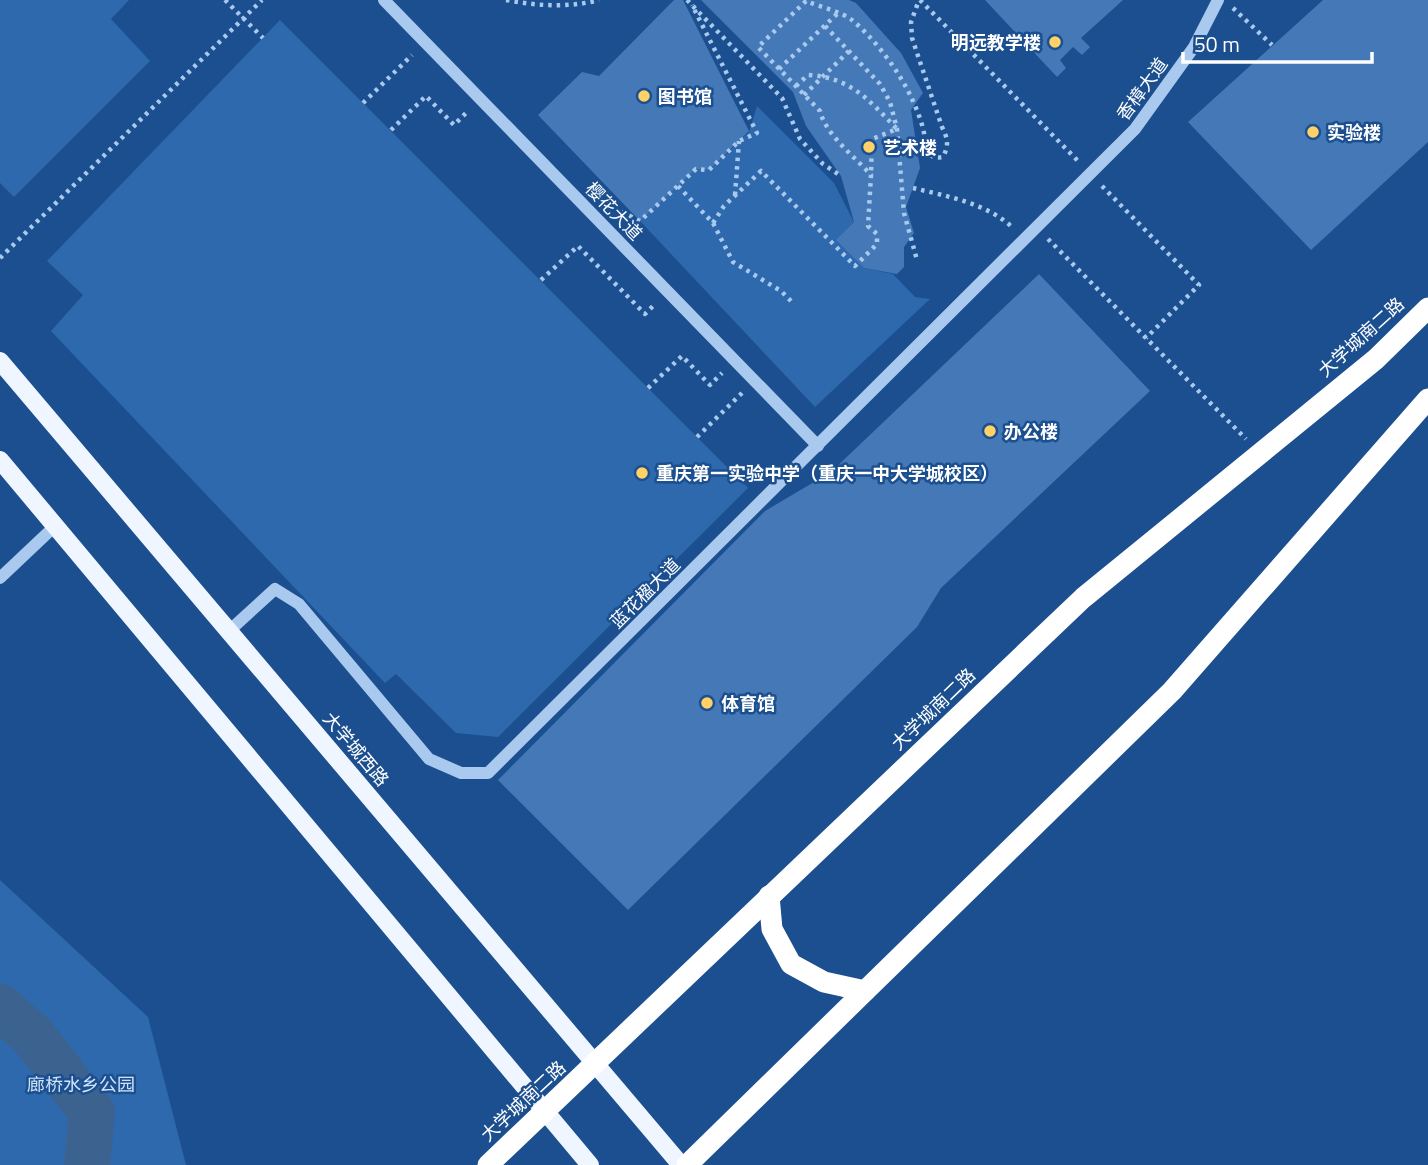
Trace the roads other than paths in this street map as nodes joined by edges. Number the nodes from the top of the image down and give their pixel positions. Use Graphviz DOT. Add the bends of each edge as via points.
graph roads {
  1 [pos="384,0"];
  2 [pos="1218,0"];
  3 [pos="1079,188"];
  4 [pos="1428,308"];
  5 [pos="0,361"];
  6 [pos="1428,399"];
  7 [pos="818,446"];
  8 [pos="0,460"];
  9 [pos="55,526"];
  10 [pos="0,578"];
  11 [pos="229,631"];
  12 [pos="769,896"];
  13 [pos="865,991"];
  14 [pos="595,1064"];
  15 [pos="545,1111"];
  16 [pos="488,1165"];
  17 [pos="590,1165"];
  18 [pos="681,1165"];
  19 [pos="687,1165"];
  1 -- 7 [label="street, 樱花大道"];
  2 -- 3 [label="street, 香樟大道" via="1194,47 1135,130"];
  3 -- 7 [label="street, 蓝花楹大道"];
  4 -- 12 [label="highway, 大学城南二路" via="1376,359 1083,598"];
  5 -- 11 [label="main road, 大学城西路"];
  6 -- 13 [label="highway" via="1172,691"];
  7 -- 11 [label="street, 蓝花楹大道" via="488,773 461,773 429,759 299,604 275,589"];
  8 -- 9 [label="main road"];
  9 -- 10 [label="street"];
  9 -- 15 [label="main road"];
  11 -- 14 [label="main road, 大学城西路"];
  12 -- 13 [label="highway" via="772,929 791,964 824,982"];
  12 -- 14 [label="highway, 大学城南二路"];
  13 -- 19 [label="highway"];
  14 -- 15 [label="highway, 大学城南二路"];
  14 -- 18 [label="main road, 大学城西路"];
  15 -- 16 [label="highway, 大学城南二路"];
  15 -- 17 [label="main road"];
}
